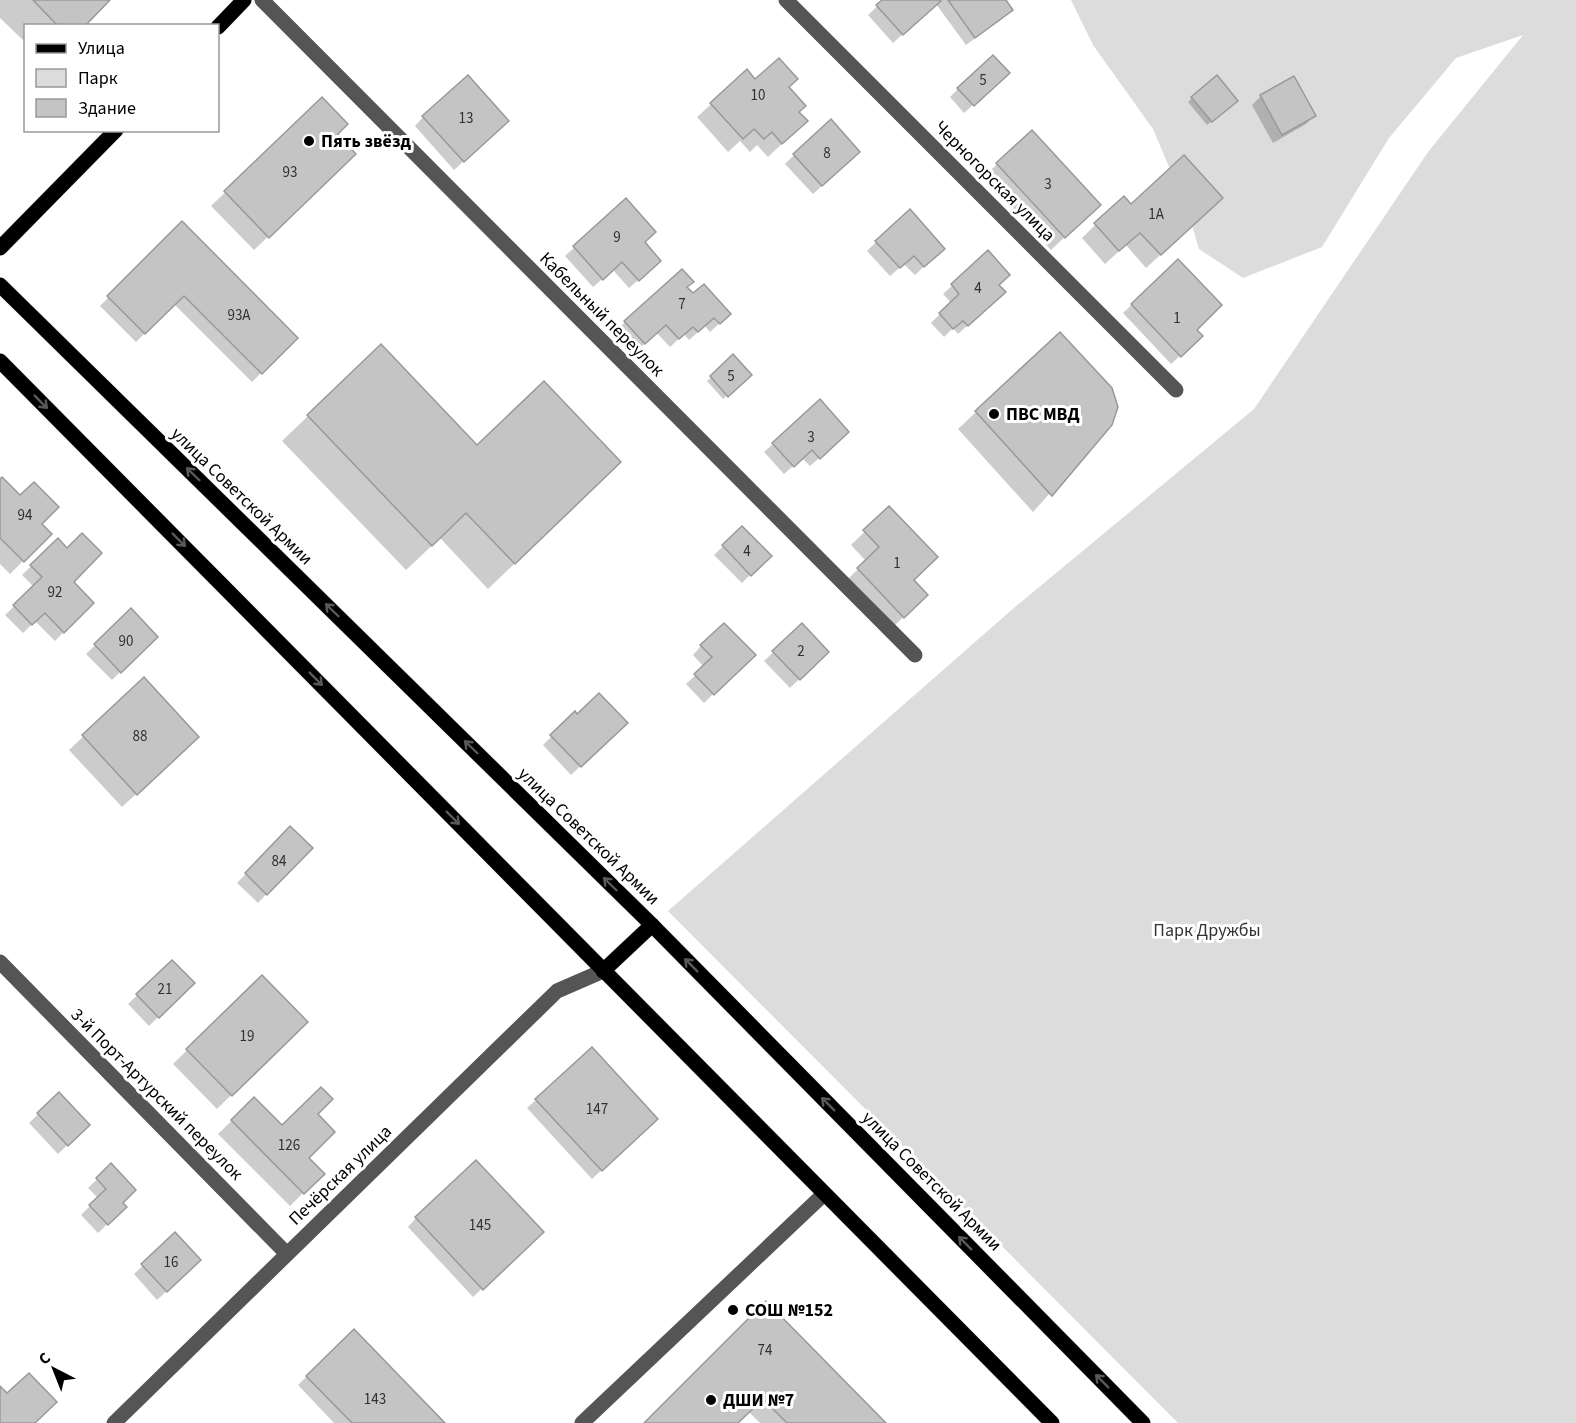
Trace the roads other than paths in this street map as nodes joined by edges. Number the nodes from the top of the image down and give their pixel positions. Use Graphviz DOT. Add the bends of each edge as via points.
graph roads {
  1 [pos="244,0"];
  2 [pos="262,0"];
  3 [pos="786,0"];
  4 [pos="219,26"];
  5 [pos="114,132"];
  6 [pos="0,248"];
  7 [pos="0,285"];
  8 [pos="0,361"];
  9 [pos="1176,390"];
  10 [pos="915,655"];
  11 [pos="652,925"];
  12 [pos="0,962"];
  13 [pos="603,971"];
  14 [pos="824,1194"];
  15 [pos="287,1254"];
  16 [pos="114,1423"];
  17 [pos="582,1423"];
  18 [pos="1052,1423"];
  19 [pos="1143,1423"];
  1 -- 4 [label="main road"];
  2 -- 10 [label="street, Кабельный переулок"];
  3 -- 9 [label="street, Черногорская улица"];
  5 -- 6 [label="main road"];
  11 -- 7 [label="main road, улица Советской Армии, one-way"];
  8 -- 13 [label="main road, one-way"];
  11 -- 13 [label="main road"];
  19 -- 11 [label="main road, улица Советской Армии, one-way"];
  12 -- 15 [label="street, 3-й Порт-Артурский переулок"];
  13 -- 14 [label="main road"];
  13 -- 15 [label="street, Печёрская улица" via="557,991"];
  14 -- 17 [label="street"];
  14 -- 18 [label="main road"];
  15 -- 16 [label="street, Печёрская улица"];
}
